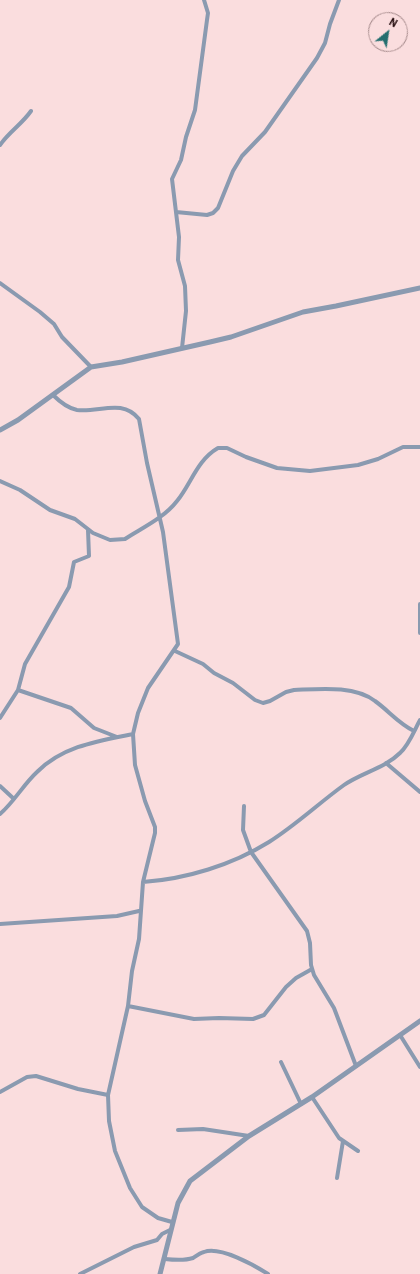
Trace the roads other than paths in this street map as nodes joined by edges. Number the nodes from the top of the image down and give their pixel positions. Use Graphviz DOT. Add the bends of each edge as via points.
graph roads {
  1 [pos="204,0"];
  2 [pos="339,0"];
  3 [pos="31,111"];
  4 [pos="0,145"];
  5 [pos="176,212"];
  6 [pos="0,283"];
  7 [pos="420,288"];
  8 [pos="182,348"];
  9 [pos="91,367"];
  10 [pos="53,395"];
  11 [pos="0,430"];
  12 [pos="420,447"];
  13 [pos="0,482"];
  14 [pos="159,517"];
  15 [pos="88,530"];
  16 [pos="420,604"];
  17 [pos="420,633"];
  18 [pos="175,651"];
  19 [pos="18,690"];
  20 [pos="0,718"];
  21 [pos="420,720"];
  22 [pos="414,731"];
  23 [pos="133,734"];
  24 [pos="119,737"];
  25 [pos="386,762"];
  26 [pos="0,786"];
  27 [pos="420,792"];
  28 [pos="14,799"];
  29 [pos="244,806"];
  30 [pos="0,814"];
  31 [pos="251,852"];
  32 [pos="143,882"];
  33 [pos="139,911"];
  34 [pos="0,924"];
  35 [pos="312,969"];
  36 [pos="128,1006"];
  37 [pos="420,1021"];
  38 [pos="400,1035"];
  39 [pos="281,1062"];
  40 [pos="356,1066"];
  41 [pos="420,1066"];
  42 [pos="0,1092"];
  43 [pos="108,1095"];
  44 [pos="312,1097"];
  45 [pos="301,1104"];
  46 [pos="178,1130"];
  47 [pos="249,1136"];
  48 [pos="343,1141"];
  49 [pos="358,1150"];
  50 [pos="337,1178"];
  51 [pos="172,1222"];
  52 [pos="170,1230"];
  53 [pos="165,1259"];
  54 [pos="80,1274"];
  55 [pos="160,1274"];
  56 [pos="268,1274"];
  1 -- 5 [label="street" via="208,13 195,110 181,160 172,179"];
  2 -- 5 [label="street" via="325,43 317,58 265,132 242,156 218,208 208,215"];
  3 -- 4 [label="street" via="23,123 7,135"];
  5 -- 8 [label="street" via="178,260 185,286 186,311"];
  6 -- 9 [label="street" via="54,324 62,337"];
  7 -- 8 [label="street" via="303,312 230,337"];
  8 -- 9 [label="street"];
  9 -- 10 [label="street"];
  10 -- 11 [label="street"];
  10 -- 14 [label="street" via="67,407 76,410 113,407 135,414 139,420"];
  12 -- 14 [label="street" via="403,447 358,465 310,470 277,468 227,448 218,448 197,468 177,501"];
  13 -- 15 [label="street" via="20,490 50,510 75,519"];
  14 -- 15 [label="street" via="125,539 116,541"];
  14 -- 18 [label="street" via="178,644"];
  15 -- 19 [label="street" via="89,556 74,562 69,587 26,664"];
  16 -- 17 [label="street"];
  18 -- 22 [label="street" via="203,664 263,703 294,690 353,692 374,700 399,723"];
  18 -- 23 [label="street" via="148,688"];
  19 -- 20 [label="street"];
  19 -- 24 [label="street" via="71,708 94,728"];
  21 -- 22 [label="street"];
  22 -- 25 [label="street" via="400,753"];
  23 -- 24 [label="street"];
  23 -- 32 [label="street" via="135,765 155,827"];
  24 -- 28 [label="street" via="68,750 52,758"];
  25 -- 27 [label="street"];
  25 -- 31 [label="street" via="359,775 281,834"];
  26 -- 28 [label="street"];
  28 -- 30 [label="street"];
  29 -- 31 [label="street" via="243,830"];
  31 -- 32 [label="street" via="189,875"];
  31 -- 35 [label="street" via="307,931"];
  32 -- 33 [label="street"];
  33 -- 34 [label="street" via="117,916"];
  33 -- 36 [label="street" via="139,939"];
  35 -- 36 [label="street" via="296,978 264,1015 253,1020 194,1019"];
  35 -- 40 [label="street" via="334,1008"];
  36 -- 43 [label="street"];
  37 -- 38 [label="street"];
  38 -- 40 [label="street"];
  38 -- 41 [label="street"];
  39 -- 45 [label="street"];
  40 -- 44 [label="street"];
  42 -- 43 [label="street" via="27,1077 36,1076"];
  43 -- 51 [label="street" via="109,1121 115,1151 130,1188 142,1207 158,1218"];
  44 -- 45 [label="street"];
  44 -- 48 [label="street" via="331,1128"];
  45 -- 47 [label="street"];
  46 -- 47 [label="street" via="203,1129"];
  47 -- 51 [label="street" via="190,1181 178,1203"];
  48 -- 49 [label="street"];
  48 -- 50 [label="street"];
  51 -- 52 [label="street"];
  52 -- 53 [label="street"];
  52 -- 54 [label="street" via="157,1240 134,1247"];
  53 -- 55 [label="street"];
  53 -- 56 [label="street" via="178,1261 211,1251 243,1260"];
}
